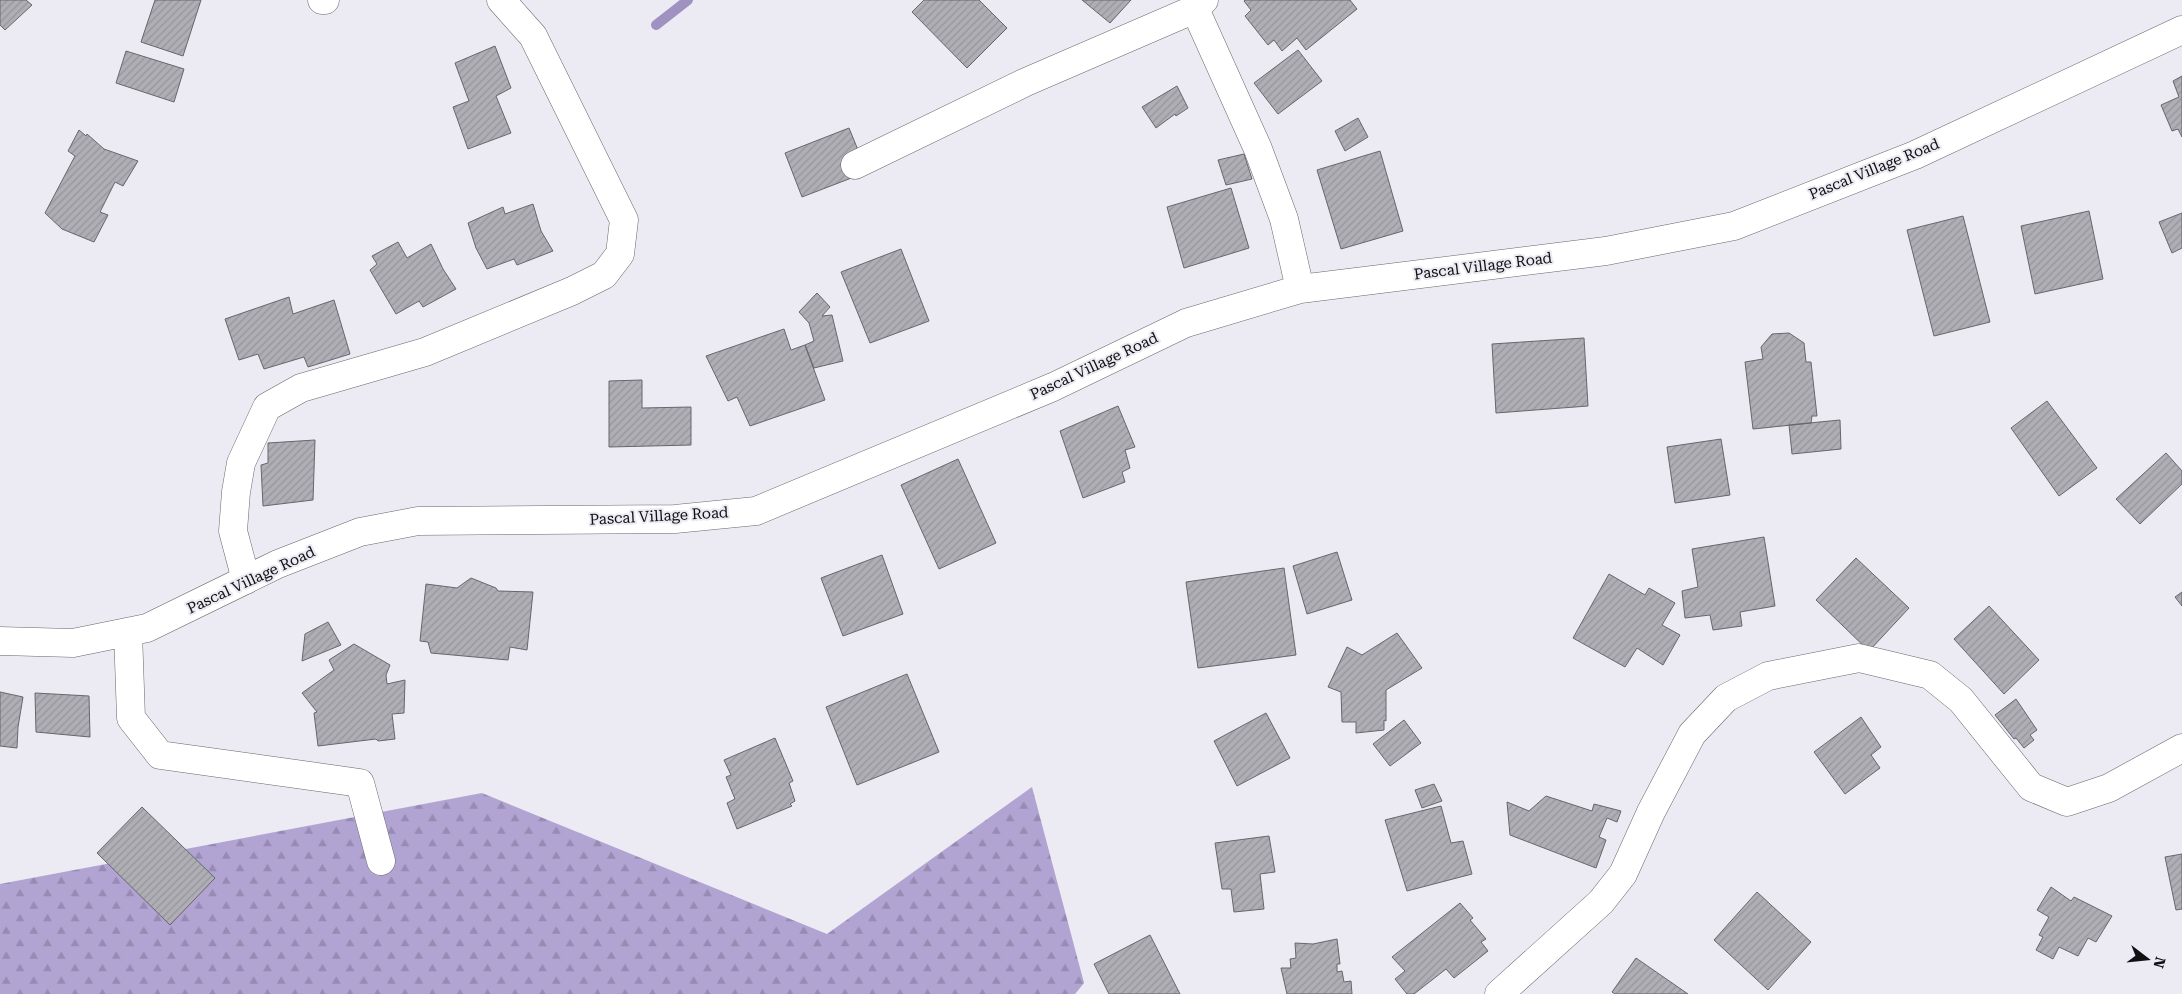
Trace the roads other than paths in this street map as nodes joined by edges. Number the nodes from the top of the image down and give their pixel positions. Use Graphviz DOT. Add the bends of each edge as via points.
graph roads {
  1 [pos="501,0"];
  2 [pos="1200,4"];
  3 [pos="2182,30"];
  4 [pos="854,165"];
  5 [pos="1300,289"];
  6 [pos="246,580"];
  7 [pos="128,632"];
  8 [pos="0,641"];
  9 [pos="2182,748"];
  10 [pos="381,861"];
  11 [pos="1499,994"];
  1 -- 6 [label="street" via="534,36 624,220 620,254 604,275 572,292 425,352 301,388 267,407 241,463 236,492 233,530"];
  2 -- 4 [label="street" via="1026,82"];
  2 -- 5 [label="street" via="1284,219"];
  3 -- 5 [label="street, Pascal Village Road" via="1915,155 1734,226 1606,251"];
  5 -- 6 [label="street, Pascal Village Road" via="1186,323 1053,387 756,511 675,519 418,521 360,532"];
  6 -- 7 [label="street, Pascal Village Road" via="147,628"];
  7 -- 8 [label="street, Pascal Village Road" via="73,643"];
  7 -- 10 [label="street" via="131,718 160,755 360,783"];
  9 -- 11 [label="street" via="2110,788 2067,802 2031,787 1961,700 1930,675 1859,658 1768,676 1726,698 1692,734 1623,874 1601,902"];
}
